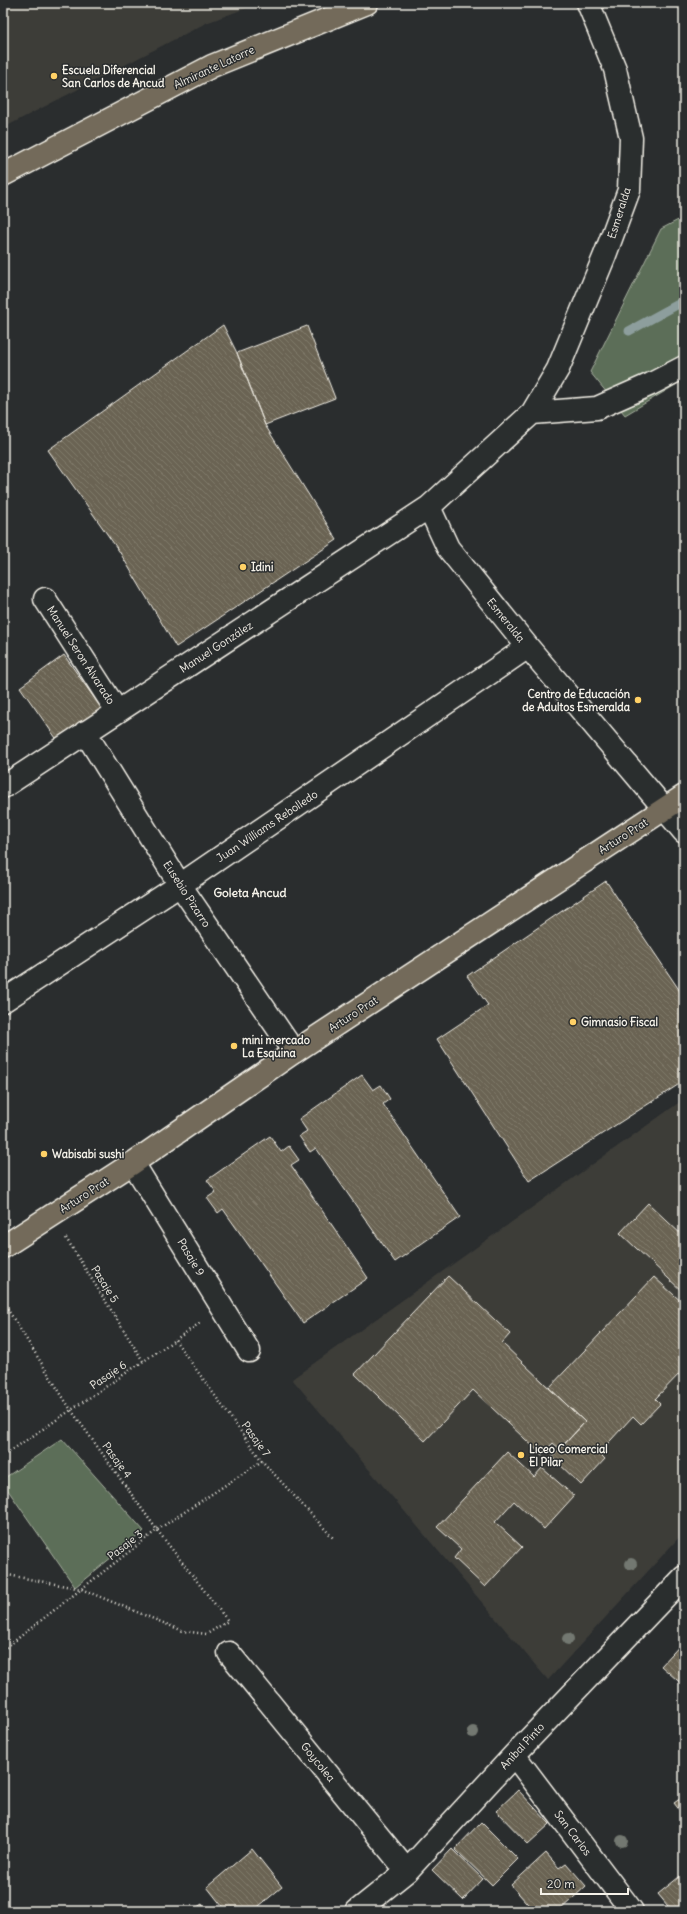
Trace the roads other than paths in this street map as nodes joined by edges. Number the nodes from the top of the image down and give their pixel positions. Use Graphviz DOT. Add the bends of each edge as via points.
graph roads {
  1 [pos="367,3"];
  2 [pos="588,3"];
  3 [pos="3,175"];
  4 [pos="684,367"];
  5 [pos="532,413"];
  6 [pos="430,507"];
  7 [pos="45,599"];
  8 [pos="528,647"];
  9 [pos="118,711"];
  10 [pos="86,732"];
  11 [pos="3,787"];
  12 [pos="684,796"];
  13 [pos="664,809"];
  14 [pos="684,832"];
  15 [pos="180,885"];
  16 [pos="3,1001"];
  17 [pos="294,1052"];
  18 [pos="134,1163"];
  19 [pos="3,1247"];
  20 [pos="249,1351"];
  21 [pos="684,1577"];
  22 [pos="229,1653"];
  23 [pos="514,1755"];
  24 [pos="407,1871"];
  25 [pos="357,1911"];
  26 [pos="632,1911"];
  1 -- 3 [label="main road, Almirante Latorre" via="212,66"];
  2 -- 5 [label="street, Esmeralda" via="615,69 631,138 629,190 558,369"];
  4 -- 5 [label="street" via="597,408"];
  5 -- 6 [label="street, Esmeralda"];
  6 -- 8 [label="street, Esmeralda" via="448,548"];
  6 -- 9 [label="street, Manuel González"];
  7 -- 9 [label="street, Manuel Seron Alvarado"];
  8 -- 13 [label="street, Esmeralda"];
  8 -- 15 [label="street, Juan Williams Rebolledo"];
  9 -- 10 [label="street, Manuel González"];
  10 -- 11 [label="street, Manuel González"];
  10 -- 15 [label="street, Eusebio Pizarro"];
  12 -- 13 [label="main road, Arturo Prat"];
  13 -- 14 [label="street, Esmeralda"];
  13 -- 17 [label="main road, Arturo Prat"];
  15 -- 16 [label="street, Juan Williams Rebolledo"];
  15 -- 17 [label="street, Eusebio Pizarro"];
  17 -- 18 [label="main road, Arturo Prat"];
  18 -- 19 [label="main road, Arturo Prat"];
  18 -- 20 [label="street, Pasaje 9"];
  21 -- 23 [label="street, Aníbal Pinto"];
  22 -- 24 [label="street, Goycolea"];
  23 -- 24 [label="street, Aníbal Pinto"];
  23 -- 26 [label="street, San Carlos"];
  24 -- 25 [label="street, Aníbal Pinto"];
}
